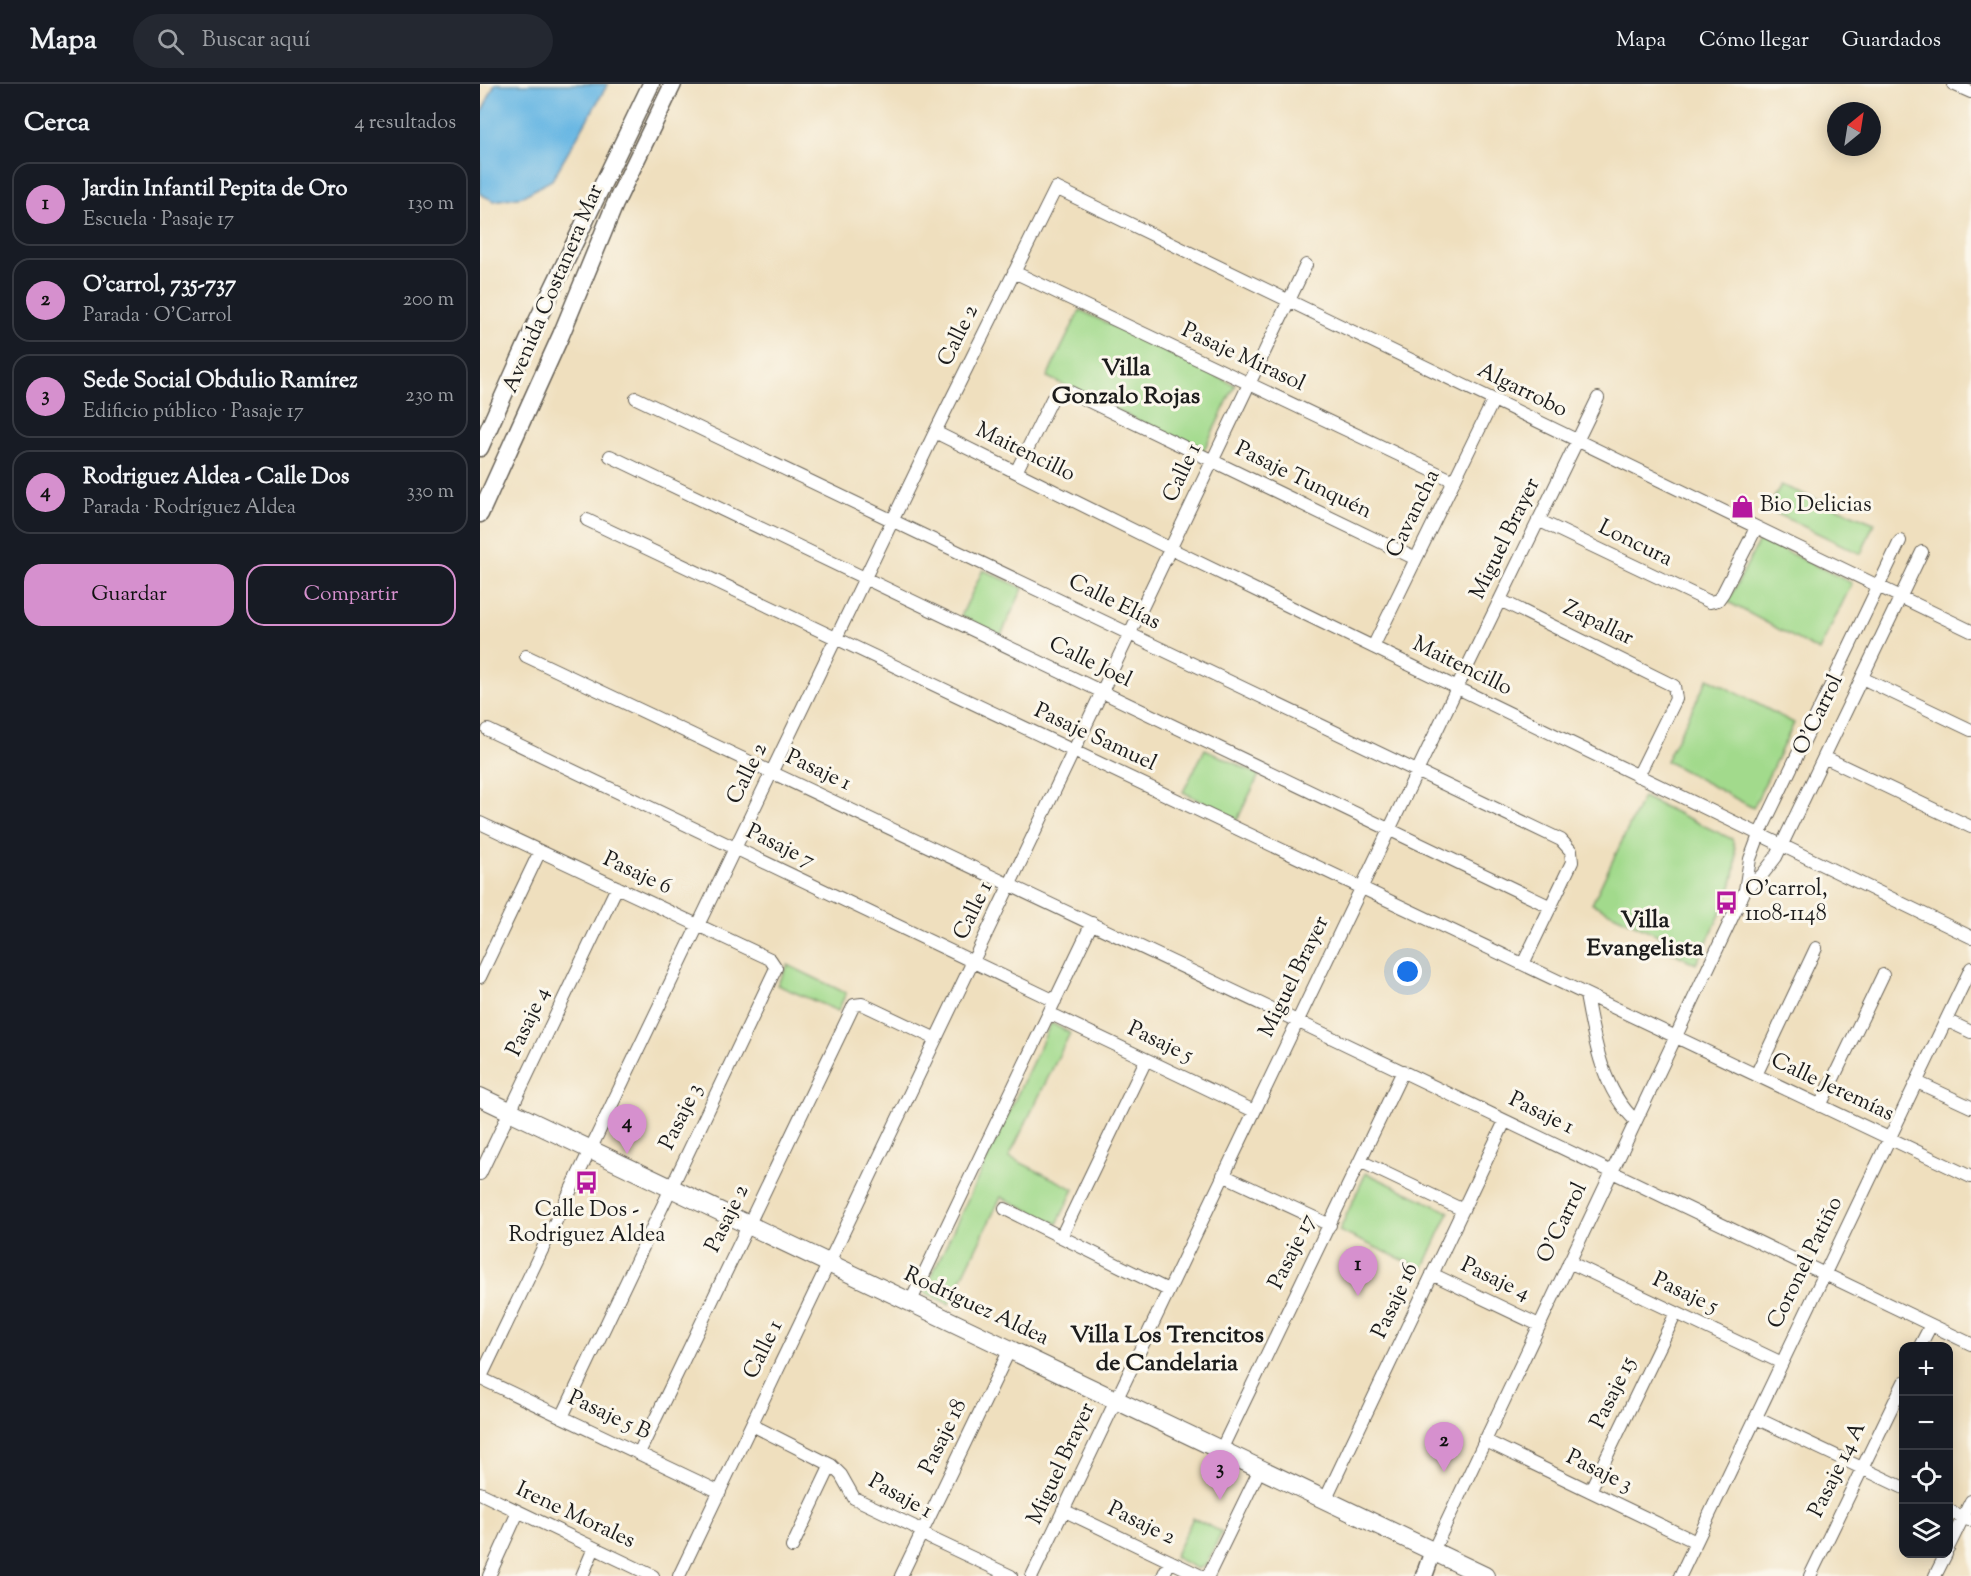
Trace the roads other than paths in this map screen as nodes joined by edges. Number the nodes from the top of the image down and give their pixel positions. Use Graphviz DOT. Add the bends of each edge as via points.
graph roads {
  1 [pos="651,84"];
  2 [pos="673,84"];
  3 [pos="1953,84"];
  4 [pos="1971,92"];
  5 [pos="1056,188"];
  6 [pos="1306,265"];
  7 [pos="1014,272"];
  8 [pos="1288,301"];
  9 [pos="1249,384"];
  10 [pos="636,398"];
  11 [pos="1598,398"];
  12 [pos="1494,401"];
  13 [pos="935,432"];
  14 [pos="1577,441"];
  15 [pos="480,448"];
  16 [pos="610,456"];
  17 [pos="1213,461"];
  18 [pos="1016,472"];
  19 [pos="1454,481"];
  20 [pos="480,514"];
  21 [pos="587,520"];
  22 [pos="1538,520"];
  23 [pos="893,521"];
  24 [pos="1756,528"];
  25 [pos="1899,541"];
  26 [pos="1171,549"];
  27 [pos="1922,552"];
  28 [pos="1416,559"];
  29 [pos="865,579"];
  30 [pos="1878,586"];
  31 [pos="1901,597"];
  32 [pos="1500,600"];
  33 [pos="1971,632"];
  34 [pos="1130,634"];
  35 [pos="836,638"];
  36 [pos="1372,647"];
  37 [pos="526,656"];
  38 [pos="1862,678"];
  39 [pos="1457,688"];
  40 [pos="1102,692"];
  41 [pos="488,730"];
  42 [pos="1971,730"];
  43 [pos="1074,751"];
  44 [pos="1824,757"];
  45 [pos="1417,771"];
  46 [pos="772,772"];
  47 [pos="1638,776"];
  48 [pos="480,823"];
  49 [pos="1971,827"];
  50 [pos="1389,829"];
  51 [pos="1759,835"];
  52 [pos="1782,846"];
  53 [pos="735,849"];
  54 [pos="540,851"];
  55 [pos="1010,885"];
  56 [pos="617,887"];
  57 [pos="1361,888"];
  58 [pos="1745,890"];
  59 [pos="1551,907"];
  60 [pos="1092,923"];
  61 [pos="698,925"];
  62 [pos="1971,937"];
  63 [pos="1816,948"];
  64 [pos="973,962"];
  65 [pos="775,964"];
  66 [pos="1523,964"];
  67 [pos="1971,968"];
  68 [pos="1883,975"];
  69 [pos="480,977"];
  70 [pos="1586,995"];
  71 [pos="1055,1001"];
  72 [pos="1049,1013"];
  73 [pos="1946,1020"];
  74 [pos="1297,1021"];
  75 [pos="1971,1032"];
  76 [pos="1676,1037"];
  77 [pos="936,1039"];
  78 [pos="1146,1060"];
  79 [pos="1403,1071"];
  80 [pos="1756,1075"];
  81 [pos="1917,1082"];
  82 [pos="480,1097"];
  83 [pos="1820,1106"];
  84 [pos="1971,1107"];
  85 [pos="510,1111"];
  86 [pos="1254,1111"];
  87 [pos="1505,1121"];
  88 [pos="1636,1121"];
  89 [pos="1889,1138"];
  90 [pos="590,1149"];
  91 [pos="1360,1161"];
  92 [pos="1612,1172"];
  93 [pos="480,1174"];
  94 [pos="1223,1175"];
  95 [pos="1971,1177"];
  96 [pos="671,1188"];
  97 [pos="1005,1209"];
  98 [pos="1463,1210"];
  99 [pos="748,1225"];
  100 [pos="1330,1225"];
  101 [pos="1061,1237"];
  102 [pos="1569,1262"];
  103 [pos="829,1263"];
  104 [pos="1432,1274"];
  105 [pos="1825,1274"];
  106 [pos="1168,1290"];
  107 [pos="910,1302"];
  108 [pos="1676,1312"];
  109 [pos="1539,1325"];
  110 [pos="1930,1325"];
  111 [pos="1922,1342"];
  112 [pos="1971,1344"];
  113 [pos="1010,1349"];
  114 [pos="1782,1363"];
  115 [pos="480,1378"];
  116 [pos="1899,1392"];
  117 [pos="1116,1400"];
  118 [pos="562,1417"];
  119 [pos="1756,1418"];
  120 [pos="752,1425"];
  121 [pos="1484,1440"];
  122 [pos="1221,1450"];
  123 [pos="639,1453"];
  124 [pos="831,1465"];
  125 [pos="1260,1468"];
  126 [pos="1862,1468"];
  127 [pos="1899,1486"];
  128 [pos="1590,1491"];
  129 [pos="720,1492"];
  130 [pos="480,1494"];
  131 [pos="1325,1500"];
  132 [pos="1971,1501"];
  133 [pos="1063,1510"];
  134 [pos="518,1512"];
  135 [pos="1953,1512"];
  136 [pos="1967,1519"];
  137 [pos="922,1532"];
  138 [pos="1953,1540"];
  139 [pos="1696,1542"];
  140 [pos="792,1547"];
  141 [pos="594,1548"];
  142 [pos="1433,1551"];
  143 [pos="1944,1558"];
  144 [pos="1170,1561"];
  145 [pos="489,1576"];
  146 [pos="582,1576"];
  147 [pos="653,1576"];
  148 [pos="679,1576"];
  149 [pos="901,1576"];
  150 [pos="1011,1576"];
  151 [pos="1032,1576"];
  152 [pos="1163,1576"];
  153 [pos="1201,1576"];
  154 [pos="1208,1576"];
  155 [pos="1424,1576"];
  156 [pos="1485,1576"];
  157 [pos="1680,1576"];
  158 [pos="1810,1576"];
  159 [pos="1935,1576"];
  1 -- 15 [label="street, Avenida Costanera Mar"];
  2 -- 20 [label="street, Avenida Costanera Mar" via="615,204"];
  3 -- 4 [label="street"];
  5 -- 7 [label="street, Calle 2"];
  5 -- 8 [label="street, Algarrobo"];
  6 -- 8 [label="street, Calle 1"];
  7 -- 9 [label="street, Pasaje Mirasol"];
  7 -- 13 [label="street, Calle 2"];
  8 -- 9 [label="street, Calle 1"];
  8 -- 12 [label="street, Algarrobo"];
  9 -- 17 [label="street, Calle 1"];
  9 -- 19 [label="street, Pasaje Mirasol"];
  10 -- 23 [label="street, Calle Elías"];
  11 -- 14 [label="street, Miguel Brayer"];
  12 -- 14 [label="street, Algarrobo"];
  12 -- 19 [label="street, Cavancha"];
  13 -- 18 [label="street, Maitencillo"];
  13 -- 23 [label="street, Calle 2"];
  14 -- 22 [label="street, Miguel Brayer"];
  14 -- 24 [label="street, Algarrobo"];
  16 -- 29 [label="street, Calle Joel"];
  17 -- 18 [label="street, Pasaje Tunquén" via="1064,390 1052,399"];
  17 -- 26 [label="street, Calle 1"];
  17 -- 28 [label="street, Pasaje Tunquén"];
  18 -- 26 [label="street, Maitencillo"];
  19 -- 28 [label="street, Cavancha"];
  21 -- 35 [label="street, Pasaje Samuel"];
  22 -- 24 [label="street, Loncura" via="1702,600 1714,602 1724,593"];
  22 -- 32 [label="street, Miguel Brayer"];
  23 -- 29 [label="street, Calle 2"];
  23 -- 34 [label="street, Calle Elías"];
  24 -- 30 [label="street, Algarrobo"];
  25 -- 30 [label="street, O'Carrol"];
  26 -- 34 [label="street, Calle 1"];
  26 -- 36 [label="street, Maitencillo"];
  27 -- 31 [label="street, O'Carrol"];
  28 -- 36 [label="street, Cavancha"];
  29 -- 35 [label="street, Calle 2"];
  29 -- 40 [label="street, Calle Joel"];
  30 -- 31 [label="street, Algarrobo"];
  30 -- 51 [label="street, O'Carrol"];
  31 -- 33 [label="street, Algarrobo"];
  31 -- 38 [label="street, O'Carrol"];
  32 -- 39 [label="street, Miguel Brayer"];
  32 -- 47 [label="street, Zapallar" via="1667,681 1676,690 1674,703"];
  34 -- 40 [label="street, Calle 1"];
  34 -- 45 [label="street, Calle Elías"];
  35 -- 43 [label="street, Pasaje Samuel"];
  35 -- 46 [label="street, Calle 2"];
  36 -- 39 [label="street, Maitencillo"];
  37 -- 46 [label="street, Pasaje 1"];
  38 -- 42 [label="street"];
  38 -- 44 [label="street, O'Carrol"];
  39 -- 45 [label="street, Miguel Brayer"];
  39 -- 47 [label="street, Maitencillo"];
  40 -- 43 [label="street, Calle 1"];
  40 -- 50 [label="street, Calle Joel"];
  41 -- 53 [label="street, Pasaje 7"];
  43 -- 55 [label="street, Calle 1"];
  43 -- 57 [label="street, Pasaje Samuel"];
  44 -- 49 [label="street"];
  44 -- 52 [label="street, O'Carrol"];
  45 -- 50 [label="street, Miguel Brayer"];
  45 -- 59 [label="street, Calle Elías" via="1561,840 1571,851 1572,862"];
  46 -- 53 [label="street, Calle 2"];
  46 -- 55 [label="street, Pasaje 1"];
  47 -- 51 [label="street, Maitencillo"];
  48 -- 54 [label="street, Pasaje 6"];
  50 -- 57 [label="street, Miguel Brayer"];
  50 -- 59 [label="street, Calle Joel"];
  51 -- 52 [label="street, Maitencillo"];
  51 -- 58 [label="street, O'Carrol"];
  52 -- 58 [label="street, O'Carrol" via="1768,868"];
  52 -- 62 [label="street, Maitencillo"];
  53 -- 61 [label="street, Calle 2"];
  53 -- 64 [label="street, Pasaje 7"];
  54 -- 56 [label="street, Pasaje 6"];
  54 -- 69 [label="street"];
  55 -- 60 [label="street, Pasaje 1"];
  55 -- 64 [label="street, Calle 1"];
  56 -- 61 [label="street, Pasaje 6"];
  56 -- 85 [label="street, Pasaje 4"];
  57 -- 66 [label="street, Pasaje Samuel"];
  57 -- 74 [label="street, Miguel Brayer"];
  58 -- 76 [label="street, O'Carrol"];
  59 -- 66 [label="street"];
  60 -- 71 [label="street"];
  60 -- 74 [label="street, Pasaje 1"];
  61 -- 65 [label="street, Pasaje 6"];
  61 -- 90 [label="street, Calle 2"];
  63 -- 80 [label="street"];
  64 -- 71 [label="street, Pasaje 7"];
  64 -- 77 [label="street, Calle 1"];
  65 -- 96 [label="street, Pasaje 3" via="775,972"];
  66 -- 70 [label="street, Pasaje Samuel"];
  67 -- 73 [label="street, Coronel Patiño"];
  68 -- 83 [label="street"];
  70 -- 76 [label="street, Calle Jeremías"];
  70 -- 88 [label="street" via="1612,1090"];
  71 -- 72 [label="street"];
  72 -- 78 [label="street, Pasaje 5"];
  72 -- 107 [label="street"];
  73 -- 75 [label="street"];
  73 -- 81 [label="street, Coronel Patiño"];
  74 -- 79 [label="street, Pasaje 1"];
  74 -- 86 [label="street, Miguel Brayer"];
  76 -- 80 [label="street, Calle Jeremías"];
  76 -- 88 [label="street, O'Carrol"];
  77 -- 99 [label="street, Pasaje 2" via="856,1004"];
  77 -- 103 [label="street, Calle 1"];
  78 -- 86 [label="street, Pasaje 5"];
  78 -- 101 [label="street"];
  79 -- 87 [label="street, Pasaje 1"];
  79 -- 91 [label="street, Pasaje 17"];
  80 -- 83 [label="street, Calle Jeremías"];
  81 -- 84 [label="street"];
  81 -- 89 [label="street, Coronel Patiño"];
  82 -- 85 [label="main road, Rodríguez Aldea"];
  83 -- 89 [label="street, Calle Jeremías"];
  85 -- 90 [label="main road, Rodríguez Aldea"];
  85 -- 93 [label="street, Pasaje 4"];
  86 -- 94 [label="street, Miguel Brayer"];
  87 -- 92 [label="street, Pasaje 1"];
  87 -- 98 [label="street, Pasaje 16"];
  88 -- 92 [label="street, O'Carrol"];
  89 -- 95 [label="street, Calle Jeremías"];
  89 -- 105 [label="street, Coronel Patiño"];
  90 -- 96 [label="main road, Rodríguez Aldea"];
  90 -- 115 [label="street, Calle 2"];
  91 -- 98 [label="street"];
  91 -- 100 [label="street, Pasaje 17"];
  92 -- 102 [label="street, O'Carrol"];
  92 -- 105 [label="street, Pasaje 1"];
  94 -- 100 [label="street"];
  94 -- 106 [label="street, Miguel Brayer"];
  96 -- 99 [label="main road, Rodríguez Aldea"];
  96 -- 118 [label="street, Pasaje 3"];
  97 -- 101 [label="street"];
  98 -- 104 [label="street, Pasaje 16"];
  99 -- 103 [label="main road, Rodríguez Aldea"];
  99 -- 123 [label="street, Pasaje 2"];
  100 -- 122 [label="street, Pasaje 17"];
  101 -- 106 [label="street"];
  102 -- 108 [label="street, Pasaje 5"];
  102 -- 109 [label="street, O'Carrol"];
  103 -- 107 [label="main road, Rodríguez Aldea"];
  103 -- 120 [label="street, Calle 1"];
  104 -- 109 [label="street, Pasaje 4"];
  104 -- 131 [label="street, Pasaje 16"];
  105 -- 110 [label="street, Pasaje 1"];
  105 -- 114 [label="street, Coronel Patiño"];
  106 -- 117 [label="street, Miguel Brayer"];
  107 -- 113 [label="main road, Rodríguez Aldea"];
  108 -- 114 [label="street, Pasaje 5"];
  108 -- 128 [label="street, Pasaje 15"];
  109 -- 121 [label="street, O'Carrol"];
  110 -- 111 [label="street"];
  110 -- 112 [label="street, Pasaje 1"];
  113 -- 117 [label="main road, Rodríguez Aldea"];
  113 -- 137 [label="street, Pasaje 18"];
  114 -- 119 [label="street, Coronel Patiño"];
  115 -- 118 [label="street, Pasaje 5 B"];
  116 -- 126 [label="street, Pasaje 14 A"];
  117 -- 122 [label="main road, Rodríguez Aldea"];
  117 -- 133 [label="street, Miguel Brayer"];
  118 -- 123 [label="street, Pasaje 5 B"];
  119 -- 126 [label="street"];
  119 -- 139 [label="street, Coronel Patiño"];
  120 -- 124 [label="street"];
  120 -- 129 [label="street, Calle 1"];
  121 -- 128 [label="street, Pasaje 3"];
  121 -- 142 [label="street, O'Carrol"];
  122 -- 125 [label="main road, Rodríguez Aldea"];
  123 -- 129 [label="street, Pasaje 5 B"];
  124 -- 137 [label="street, Pasaje 1" via="854,1498"];
  124 -- 140 [label="street"];
  125 -- 131 [label="main road, Rodríguez Aldea"];
  125 -- 154 [label="street"];
  126 -- 127 [label="street"];
  126 -- 158 [label="street, Pasaje 14 A"];
  128 -- 139 [label="street, Pasaje 3"];
  129 -- 148 [label="street, Calle 1"];
  130 -- 134 [label="street, Irene Morales"];
  131 -- 142 [label="main road, Rodríguez Aldea"];
  132 -- 136 [label="street"];
  133 -- 144 [label="street, Pasaje 2"];
  133 -- 151 [label="street, Miguel Brayer"];
  134 -- 141 [label="street, Irene Morales"];
  134 -- 145 [label="street"];
  135 -- 136 [label="street"];
  136 -- 138 [label="street"];
  137 -- 149 [label="street, Pasaje 18"];
  137 -- 150 [label="street, Pasaje 1"];
  139 -- 157 [label="street, Coronel Patiño"];
  141 -- 146 [label="street"];
  141 -- 147 [label="street, Irene Morales"];
  142 -- 155 [label="street, O'Carrol"];
  142 -- 156 [label="main road, Rodríguez Aldea"];
  143 -- 159 [label="street"];
  144 -- 152 [label="street"];
  144 -- 153 [label="street, Pasaje 2"];
}
